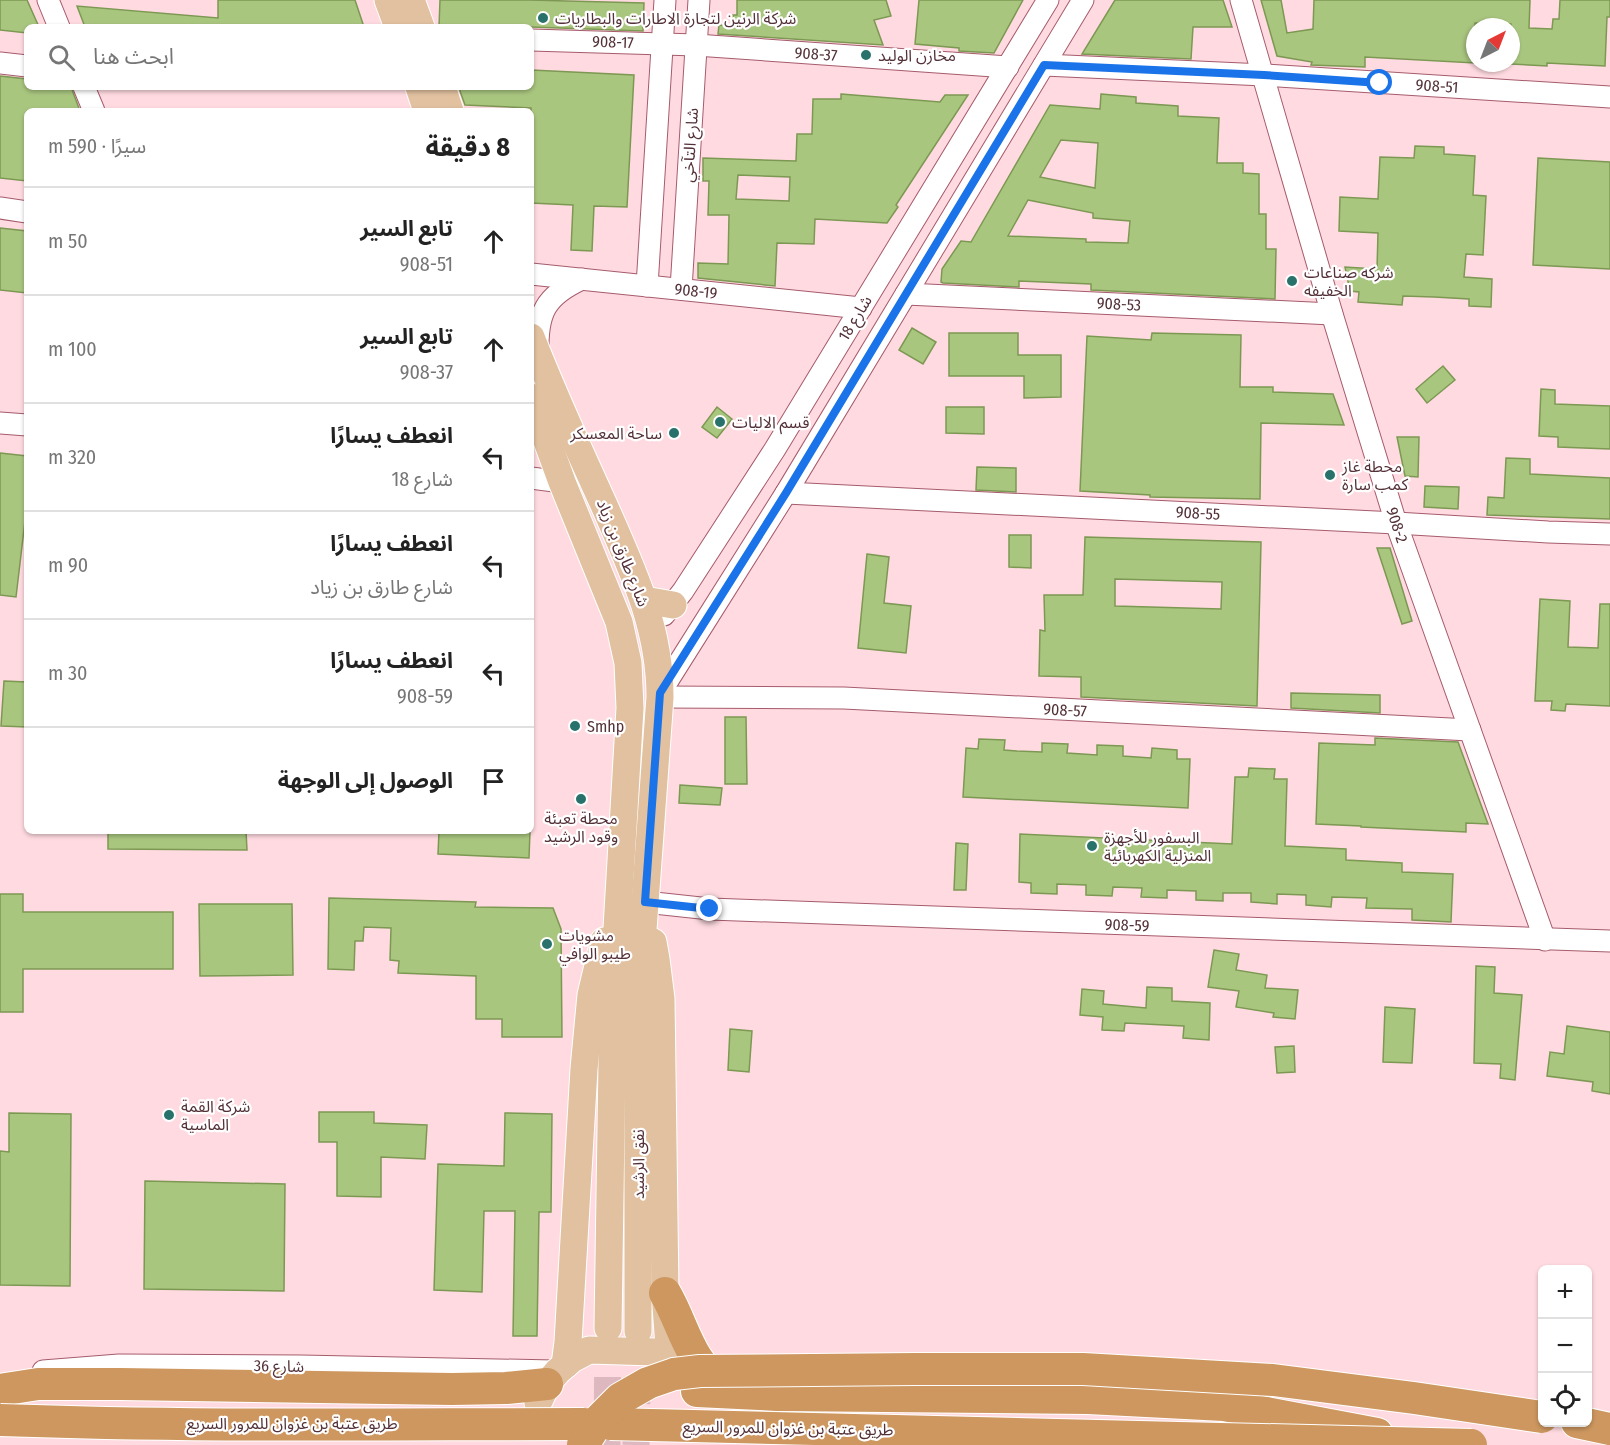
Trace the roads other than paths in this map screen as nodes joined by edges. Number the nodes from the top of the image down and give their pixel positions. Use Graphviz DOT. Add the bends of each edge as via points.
graph roads {
  1 [pos="48,0"];
  2 [pos="388,0"];
  3 [pos="411,0"];
  4 [pos="666,0"];
  5 [pos="699,0"];
  6 [pos="1048,0"];
  7 [pos="1083,0"];
  8 [pos="1241,0"];
  9 [pos="59,24"];
  10 [pos="397,24"];
  11 [pos="420,24"];
  12 [pos="534,40"];
  13 [pos="663,44"];
  14 [pos="696,45"];
  15 [pos="0,63"];
  16 [pos="1044,65"];
  17 [pos="24,66"];
  18 [pos="1008,67"];
  19 [pos="1264,75"];
  20 [pos="85,90"];
  21 [pos="420,90"];
  22 [pos="443,90"];
  23 [pos="1610,97"];
  24 [pos="93,108"];
  25 [pos="426,108"];
  26 [pos="449,108"];
  27 [pos="0,208"];
  28 [pos="24,212"];
  29 [pos="534,274"];
  30 [pos="582,279"];
  31 [pos="647,286"];
  32 [pos="681,289"];
  33 [pos="906,294"];
  34 [pos="861,308"];
  35 [pos="1332,314"];
  36 [pos="535,347"];
  37 [pos="534,405"];
  38 [pos="0,423"];
  39 [pos="24,425"];
  40 [pos="785,433"];
  41 [pos="812,449"];
  42 [pos="590,473"];
  43 [pos="534,478"];
  44 [pos="562,482"];
  45 [pos="786,493"];
  46 [pos="1396,523"];
  47 [pos="1610,534"];
  48 [pos="644,600"];
  49 [pos="673,605"];
  50 [pos="651,628"];
  51 [pos="660,695"];
  52 [pos="1470,730"];
  53 [pos="618,903"];
  54 [pos="645,904"];
  55 [pos="1545,940"];
  56 [pos="1610,941"];
  57 [pos="625,997"];
  58 [pos="665,1293"];
  59 [pos="608,1328"];
  60 [pos="638,1330"];
  61 [pos="0,1376"];
  62 [pos="552,1381"];
  63 [pos="688,1381"];
  64 [pos="0,1390"];
  65 [pos="736,1394"];
  66 [pos="1538,1416"];
  67 [pos="0,1419"];
  68 [pos="1592,1426"];
  69 [pos="1610,1430"];
  70 [pos="592,1431"];
  71 [pos="1424,1443"];
  72 [pos="1471,1445"];
  1 -- 9 [label="street"];
  2 -- 10 [label="main road"];
  3 -- 11 [label="main road"];
  4 -- 13 [label="street, شارع التآخي"];
  5 -- 14 [label="street, شارع التآخي"];
  6 -- 18 [label="street, شارع 18"];
  7 -- 16 [label="street, شارع 18"];
  8 -- 19 [label="street, 908-2"];
  12 -- 13 [label="street, 908-17"];
  13 -- 14 [label="street, 908-17"];
  13 -- 31 [label="street, شارع التآخي"];
  14 -- 18 [label="street, 908-37"];
  14 -- 32 [label="street, شارع التآخي"];
  15 -- 17 [label="street"];
  16 -- 19 [label="street"];
  16 -- 33 [label="street, شارع 18"];
  18 -- 34 [label="street, شارع 18"];
  19 -- 23 [label="street, 908-51"];
  19 -- 35 [label="street, 908-2"];
  20 -- 24 [label="street"];
  21 -- 25 [label="main road"];
  22 -- 26 [label="main road"];
  27 -- 28 [label="street"];
  29 -- 30 [label="street, 908-19"];
  30 -- 31 [label="street, 908-19"];
  30 -- 36 [label="street" via="563,288 543,312"];
  31 -- 32 [label="street, 908-19"];
  32 -- 34 [label="street, 908-19"];
  33 -- 35 [label="street, 908-53"];
  33 -- 41 [label="street, شارع 18"];
  34 -- 40 [label="street, شارع 18"];
  35 -- 46 [label="street, 908-2"];
  36 -- 42 [label="main road, شارع طارق بن زياد"];
  37 -- 44 [label="main road, شارع طارق بن زياد"];
  38 -- 39 [label="street"];
  40 -- 41 [label="street"];
  40 -- 49 [label="street, شارع 18"];
  41 -- 45 [label="street, شارع 18"];
  42 -- 44 [label="street"];
  42 -- 48 [label="main road, شارع طارق بن زياد"];
  43 -- 44 [label="street"];
  44 -- 53 [label="main road, شارع طارق بن زياد" via="613,602 628,663 630,708"];
  45 -- 46 [label="street, 908-55"];
  45 -- 51 [label="street, شارع 18"];
  46 -- 47 [label="street, 908-55"];
  46 -- 52 [label="street, 908-2"];
  48 -- 49 [label="main road"];
  48 -- 50 [label="main road, شارع طارق بن زياد"];
  49 -- 50 [label="street, شارع 18"];
  50 -- 51 [label="main road, شارع طارق بن زياد"];
  51 -- 52 [label="street, 908-57" via="844,698"];
  51 -- 54 [label="main road, شارع طارق بن زياد"];
  52 -- 55 [label="street, 908-2"];
  53 -- 57 [label="main road, شارع طارق بن زياد"];
  53 -- 62 [label="main road" via="591,995 568,1342"];
  54 -- 55 [label="street, 908-59"];
  54 -- 57 [label="main road, شارع طارق بن زياد"];
  54 -- 58 [label="main road" via="661,999"];
  55 -- 56 [label="street, 908-59"];
  57 -- 59 [label="main road, نفق الرشيد"];
  57 -- 60 [label="main road, نفق الرشيد"];
  58 -- 63 [label="main road"];
  58 -- 65 [label="highway" via="692,1352 711,1378"];
  61 -- 62 [label="street, شارع 36" via="119,1365 313,1366"];
  62 -- 63 [label="main road" via="572,1359 589,1350 655,1352"];
  62 -- 64 [label="highway" via="506,1388 452,1389 38,1384"];
  63 -- 65 [label="highway"];
  65 -- 71 [label="highway, bridge" via="1088,1398 1224,1405"];
  66 -- 70 [label="highway, bridge" via="1273,1380 1083,1369 700,1371 648,1383 620,1399"];
  67 -- 70 [label="highway, طريق عتبة بن غزوان للمرور السريع, bridge"];
  68 -- 69 [label="highway"];
  70 -- 71 [label="highway, طريق عتبة بن غزوان للمرور السريع, bridge"];
  71 -- 72 [label="highway, طريق عتبة بن غزوان للمرور السريع, bridge"];
}
